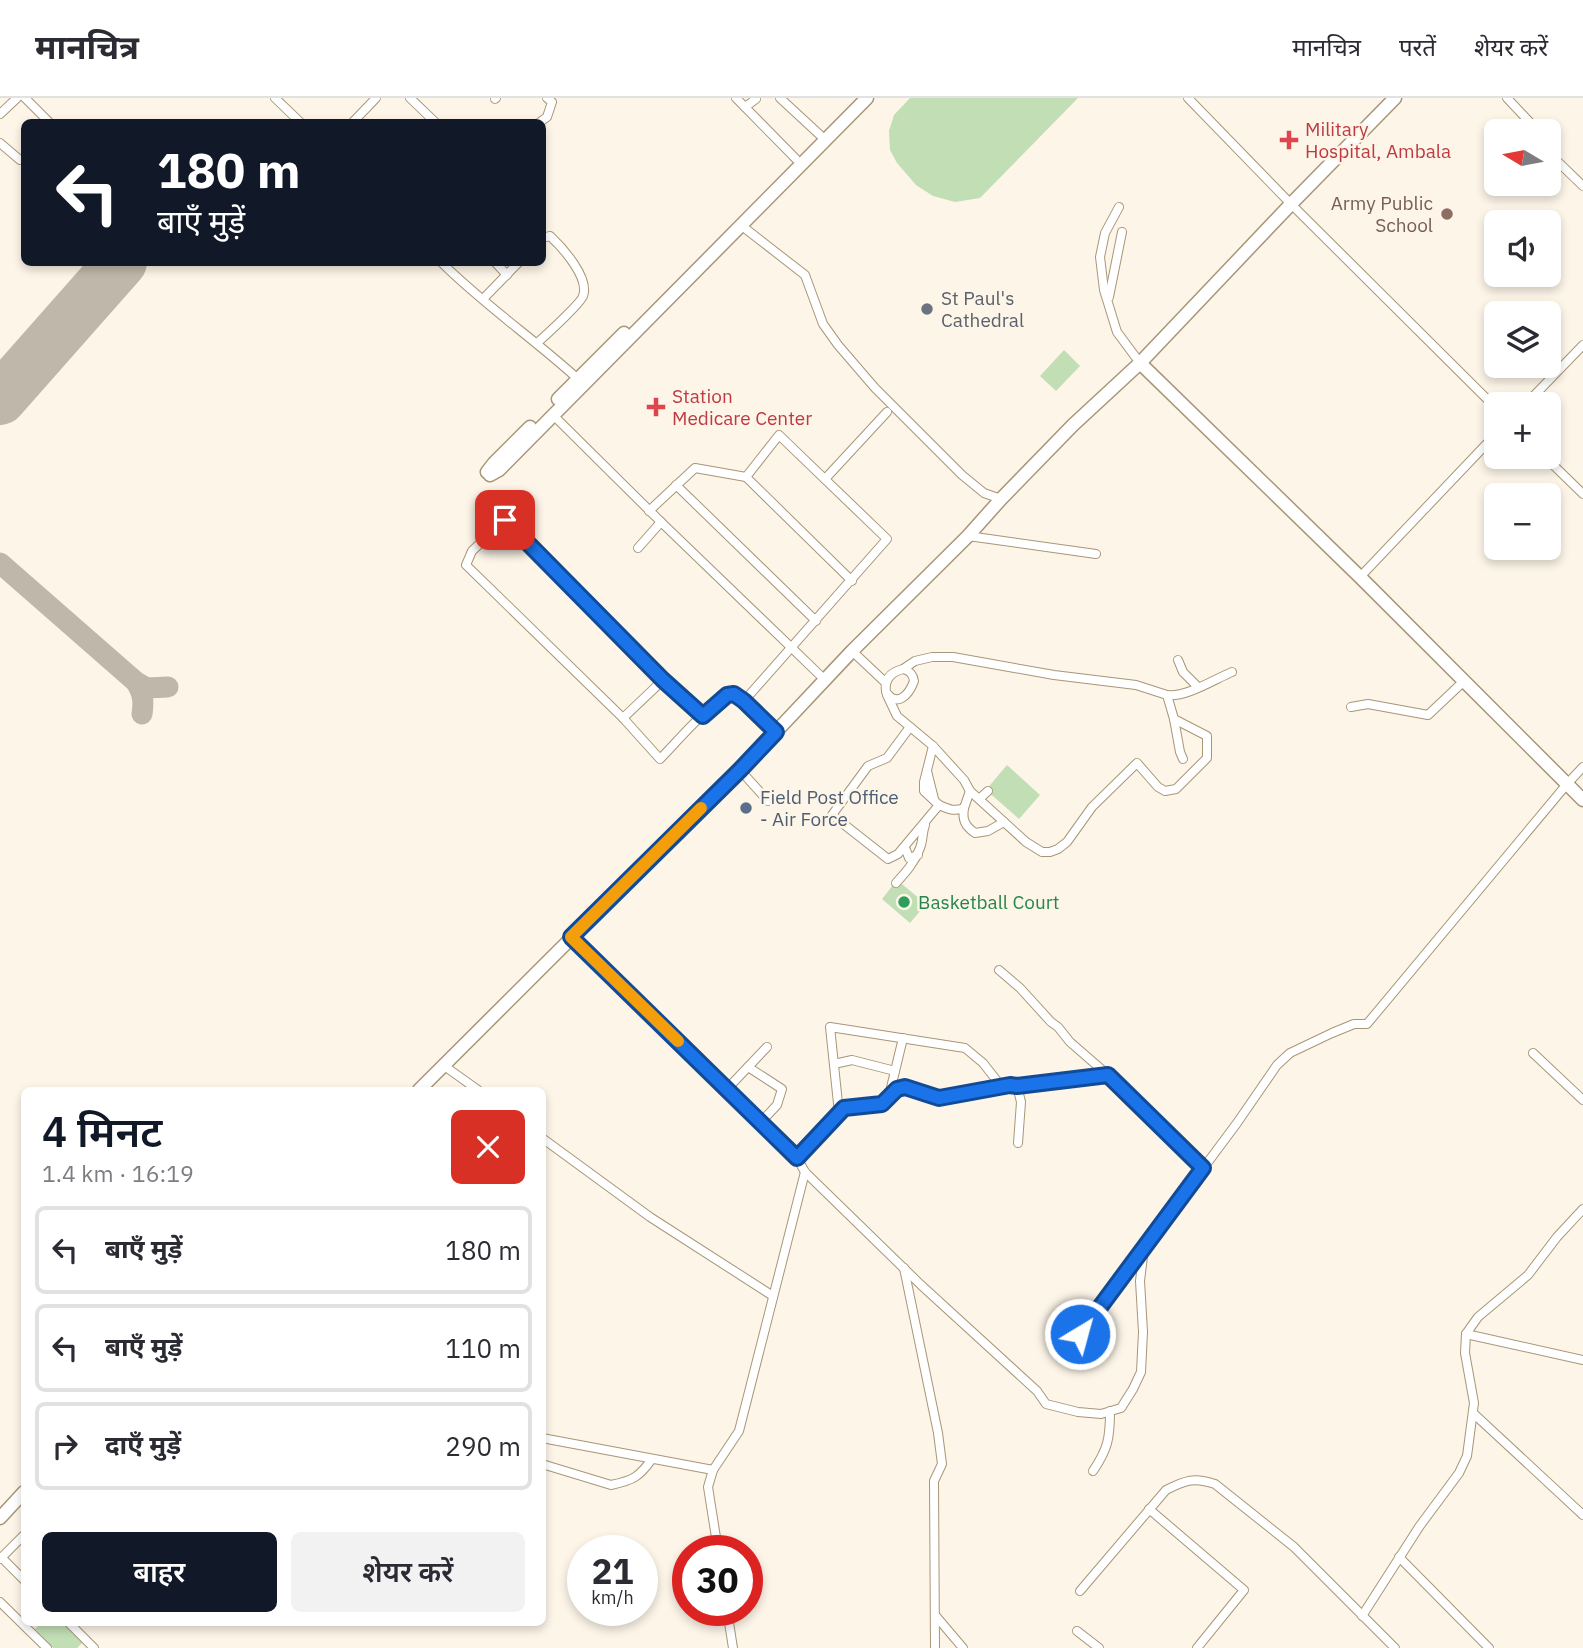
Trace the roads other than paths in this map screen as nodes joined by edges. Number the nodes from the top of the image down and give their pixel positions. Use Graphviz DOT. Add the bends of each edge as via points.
graph roads {
  1 [pos="17,98"];
  2 [pos="24,98"];
  3 [pos="275,98"];
  4 [pos="376,98"];
  5 [pos="410,98"];
  6 [pos="547,98"];
  7 [pos="736,98"];
  8 [pos="780,98"];
  9 [pos="857,98"];
  10 [pos="867,98"];
  11 [pos="1188,98"];
  12 [pos="1395,98"];
  13 [pos="1507,98"];
  14 [pos="756,99"];
  15 [pos="745,107"];
  16 [pos="0,114"];
  17 [pos="46,119"];
  18 [pos="297,119"];
  19 [pos="356,119"];
  20 [pos="432,119"];
  21 [pos="544,119"];
  22 [pos="1527,119"];
  23 [pos="820,135"];
  24 [pos="0,143"];
  25 [pos="796,159"];
  26 [pos="21,160"];
  27 [pos="1561,165"];
  28 [pos="1583,186"];
  29 [pos="1291,204"];
  30 [pos="1119,207"];
  31 [pos="742,226"];
  32 [pos="1122,232"];
  33 [pos="546,237"];
  34 [pos="445,266"];
  35 [pos="499,266"];
  36 [pos="515,266"];
  37 [pos="507,275"];
  38 [pos="483,299"];
  39 [pos="1108,303"];
  40 [pos="537,343"];
  41 [pos="1583,345"];
  42 [pos="1140,363"];
  43 [pos="578,379"];
  44 [pos="1538,392"];
  45 [pos="1484,396"];
  46 [pos="887,412"];
  47 [pos="554,416"];
  48 [pos="1484,447"];
  49 [pos="1557,469"];
  50 [pos="746,477"];
  51 [pos="825,479"];
  52 [pos="676,485"];
  53 [pos="1583,494"];
  54 [pos="1001,499"];
  55 [pos="649,510"];
  56 [pos="661,522"];
  57 [pos="968,536"];
  58 [pos="638,548"];
  59 [pos="1096,554"];
  60 [pos="1360,577"];
  61 [pos="852,581"];
  62 [pos="816,621"];
  63 [pos="792,648"];
  64 [pos="852,651"];
  65 [pos="1178,660"];
  66 [pos="902,669"];
  67 [pos="1232,672"];
  68 [pos="663,680"];
  69 [pos="825,680"];
  70 [pos="1464,681"];
  71 [pos="886,683"];
  72 [pos="1198,687"];
  73 [pos="887,695"];
  74 [pos="1167,695"];
  75 [pos="744,701"];
  76 [pos="1351,707"];
  77 [pos="703,716"];
  78 [pos="623,718"];
  79 [pos="1174,719"];
  80 [pos="910,727"];
  81 [pos="776,732"];
  82 [pos="933,746"];
  83 [pos="1183,759"];
  84 [pos="1583,768"];
  85 [pos="740,770"];
  86 [pos="1567,784"];
  87 [pos="970,791"];
  88 [pos="988,791"];
  89 [pos="979,799"];
  90 [pos="1583,800"];
  91 [pos="768,801"];
  92 [pos="936,803"];
  93 [pos="964,808"];
  94 [pos="927,820"];
  95 [pos="1004,822"];
  96 [pos="902,850"];
  97 [pos="918,855"];
  98 [pos="897,883"];
  99 [pos="571,937"];
  100 [pos="999,970"];
  101 [pos="904,1038"];
  102 [pos="767,1047"];
  103 [pos="1533,1053"];
  104 [pos="835,1064"];
  105 [pos="443,1065"];
  106 [pos="748,1068"];
  107 [pos="895,1071"];
  108 [pos="1108,1075"];
  109 [pos="1017,1086"];
  110 [pos="422,1087"];
  111 [pos="474,1087"];
  112 [pos="1001,1087"];
  113 [pos="727,1089"];
  114 [pos="889,1097"];
  115 [pos="1583,1100"];
  116 [pos="839,1113"];
  117 [pos="761,1122"];
  118 [pos="546,1141"];
  119 [pos="1018,1143"];
  120 [pos="797,1158"];
  121 [pos="1203,1168"];
  122 [pos="805,1171"];
  123 [pos="1583,1209"];
  124 [pos="1144,1248"];
  125 [pos="904,1268"];
  126 [pos="774,1296"];
  127 [pos="1080,1334"];
  128 [pos="1466,1334"];
  129 [pos="1583,1360"];
  130 [pos="1110,1412"];
  131 [pos="1473,1413"];
  132 [pos="546,1439"];
  133 [pos="652,1459"];
  134 [pos="546,1465"];
  135 [pos="713,1470"];
  136 [pos="1093,1471"];
  137 [pos="21,1497"];
  138 [pos="1149,1509"];
  139 [pos="1583,1515"];
  140 [pos="0,1518"];
  141 [pos="716,1535"];
  142 [pos="21,1538"];
  143 [pos="1399,1557"];
  144 [pos="1,1559"];
  145 [pos="21,1577"];
  146 [pos="1080,1591"];
  147 [pos="0,1602"];
  148 [pos="935,1615"];
  149 [pos="1362,1616"];
  150 [pos="21,1623"];
  151 [pos="25,1626"];
  152 [pos="72,1626"];
  153 [pos="730,1626"];
  154 [pos="1077,1631"];
  155 [pos="1393,1647"];
  156 [pos="47,1648"];
  157 [pos="94,1648"];
  158 [pos="733,1648"];
  159 [pos="936,1648"];
  160 [pos="963,1648"];
  161 [pos="1099,1648"];
  162 [pos="1197,1648"];
  163 [pos="1489,1648"];
  1 -- 16 [label="street"];
  2 -- 17 [label="street"];
  3 -- 18 [label="street"];
  4 -- 19 [label="street"];
  5 -- 20 [label="street"];
  6 -- 21 [label="street" via="552,102"];
  7 -- 15 [label="street"];
  8 -- 23 [label="street"];
  9 -- 23 [label="street"];
  10 -- 31 [label="street"];
  11 -- 29 [label="street"];
  12 -- 29 [label="street"];
  13 -- 22 [label="street"];
  14 -- 15 [label="street"];
  15 -- 25 [label="street"];
  23 -- 25 [label="street"];
  24 -- 26 [label="street"];
  25 -- 43 [label="street"];
  27 -- 28 [label="street"];
  29 -- 42 [label="street"];
  29 -- 45 [label="street"];
  30 -- 39 [label="street" via="1105,233 1100,257"];
  31 -- 47 [label="street"];
  31 -- 54 [label="street" via="805,275 823,324 875,388 962,475 984,493"];
  32 -- 39 [label="street"];
  33 -- 40 [label="street" via="571,259 584,286 583,297"];
  34 -- 38 [label="street"];
  35 -- 37 [label="street"];
  36 -- 37 [label="street"];
  37 -- 38 [label="street"];
  38 -- 40 [label="street"];
  39 -- 42 [label="street" via="1117,332"];
  40 -- 43 [label="street"];
  41 -- 44 [label="street"];
  42 -- 54 [label="street"];
  42 -- 60 [label="street"];
  43 -- 47 [label="street" via="488,474 499,470"];
  46 -- 51 [label="street"];
  47 -- 55 [label="street"];
  48 -- 60 [label="street"];
  49 -- 53 [label="street"];
  50 -- 51 [label="street" via="779,435"];
  50 -- 52 [label="street" via="695,468"];
  50 -- 61 [label="street"];
  51 -- 61 [label="street" via="887,540"];
  52 -- 55 [label="street"];
  52 -- 62 [label="street"];
  54 -- 57 [label="street"];
  55 -- 56 [label="street"];
  56 -- 58 [label="street"];
  56 -- 63 [label="street"];
  57 -- 59 [label="street"];
  57 -- 64 [label="street"];
  60 -- 70 [label="street"];
  61 -- 62 [label="street"];
  62 -- 63 [label="street"];
  63 -- 69 [label="street"];
  63 -- 75 [label="street"];
  64 -- 69 [label="street"];
  64 -- 71 [label="street"];
  65 -- 72 [label="street"];
  66 -- 71 [label="street"];
  66 -- 73 [label="street" via="913,677 910,690 897,700"];
  66 -- 74 [label="street" via="915,661 953,657 1136,685"];
  67 -- 72 [label="street"];
  68 -- 77 [label="street"];
  68 -- 78 [label="street"];
  68 -- 78 [label="street" via="505,520 472,551 466,565"];
  69 -- 81 [label="street"];
  70 -- 76 [label="street" via="1428,715 1368,704"];
  70 -- 86 [label="street"];
  71 -- 73 [label="street"];
  72 -- 74 [label="street"];
  73 -- 80 [label="street" via="897,716"];
  74 -- 79 [label="street"];
  75 -- 77 [label="street" via="727,695"];
  75 -- 81 [label="street"];
  77 -- 78 [label="street" via="660,759"];
  79 -- 83 [label="street"];
  79 -- 95 [label="street" via="1207,736 1208,758 1176,789 1165,792 1158,788 1137,763 1092,807 1067,842 1050,852 1026,842"];
  80 -- 82 [label="street"];
  80 -- 96 [label="street" via="887,758 868,766 832,815 888,859"];
  81 -- 85 [label="street"];
  82 -- 87 [label="street"];
  82 -- 92 [label="street" via="924,791"];
  84 -- 86 [label="street"];
  85 -- 91 [label="street"];
  85 -- 99 [label="street"];
  86 -- 90 [label="street"];
  86 -- 121 [label="street" via="1367,1024 1354,1024 1290,1053"];
  87 -- 89 [label="street"];
  87 -- 93 [label="street"];
  88 -- 89 [label="street"];
  89 -- 95 [label="street"];
  92 -- 93 [label="street" via="948,810"];
  92 -- 94 [label="street"];
  93 -- 95 [label="street" via="964,822 975,832"];
  94 -- 96 [label="street"];
  94 -- 97 [label="street"];
  96 -- 97 [label="street" via="909,858"];
  97 -- 98 [label="street"];
  99 -- 105 [label="street"];
  99 -- 113 [label="street"];
  100 -- 108 [label="street"];
  101 -- 104 [label="street" via="830,1027"];
  101 -- 107 [label="street"];
  101 -- 112 [label="street" via="965,1048"];
  102 -- 106 [label="street"];
  103 -- 115 [label="street"];
  104 -- 107 [label="street" via="852,1060"];
  104 -- 116 [label="street"];
  105 -- 110 [label="street"];
  105 -- 111 [label="street"];
  106 -- 113 [label="street"];
  106 -- 117 [label="street" via="782,1089 777,1105"];
  107 -- 114 [label="street"];
  108 -- 109 [label="street"];
  108 -- 121 [label="street"];
  109 -- 112 [label="street"];
  109 -- 119 [label="street" via="1021,1102"];
  112 -- 114 [label="street" via="939,1098 905,1087"];
  113 -- 117 [label="street"];
  114 -- 116 [label="street" via="882,1104 844,1108"];
  116 -- 120 [label="street"];
  117 -- 120 [label="street"];
  118 -- 126 [label="street" via="650,1217"];
  120 -- 122 [label="street"];
  121 -- 124 [label="street"];
  122 -- 125 [label="street"];
  122 -- 126 [label="street"];
  123 -- 128 [label="street" via="1528,1275 1478,1317"];
  124 -- 127 [label="street"];
  124 -- 130 [label="street" via="1141,1372 1121,1408"];
  125 -- 130 [label="street" via="1046,1404 1101,1415"];
  125 -- 148 [label="street" via="942,1464 934,1481"];
  126 -- 135 [label="street" via="739,1431"];
  128 -- 129 [label="street"];
  128 -- 131 [label="street"];
  130 -- 136 [label="street" via="1108,1445"];
  131 -- 139 [label="street"];
  131 -- 143 [label="street" via="1467,1456 1459,1473"];
  132 -- 133 [label="street"];
  133 -- 134 [label="street" via="640,1475 611,1485"];
  133 -- 135 [label="street"];
  135 -- 141 [label="street" via="708,1488"];
  137 -- 140 [label="street"];
  138 -- 146 [label="street"];
  138 -- 149 [label="street" via="1166,1490 1184,1481 1215,1484 1294,1547"];
  138 -- 162 [label="street" via="1244,1590"];
  142 -- 144 [label="street"];
  143 -- 149 [label="street"];
  143 -- 163 [label="street"];
  144 -- 145 [label="street"];
  147 -- 150 [label="street"];
  148 -- 159 [label="street"];
  148 -- 160 [label="street"];
  149 -- 155 [label="street"];
  151 -- 156 [label="street"];
  152 -- 157 [label="street"];
  153 -- 158 [label="street"];
  154 -- 161 [label="street"];
}
